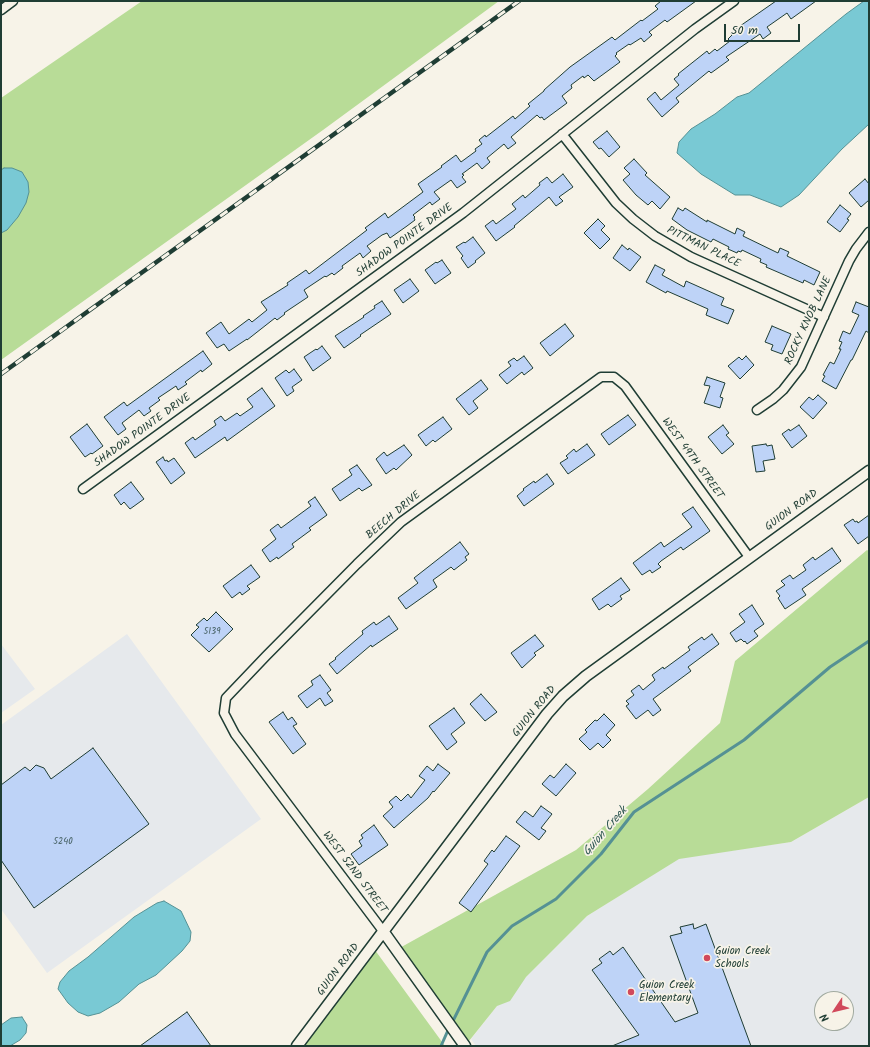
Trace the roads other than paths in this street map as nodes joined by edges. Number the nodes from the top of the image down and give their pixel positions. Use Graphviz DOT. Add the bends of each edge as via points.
graph roads {
  1 [pos="734,1"];
  2 [pos="9,2"];
  3 [pos="1,10"];
  4 [pos="562,134"];
  5 [pos="869,232"];
  6 [pos="824,317"];
  7 [pos="614,377"];
  8 [pos="757,410"];
  9 [pos="869,471"];
  10 [pos="83,489"];
  11 [pos="749,557"];
  12 [pos="224,713"];
  13 [pos="383,931"];
  14 [pos="298,1046"];
  15 [pos="465,1046"];
  1 -- 4 [label="street, SHADOW POINTE DRIVE"];
  2 -- 3 [label="street"];
  4 -- 6 [label="street, PITTMAN PLACE" via="616,203 655,236 691,257"];
  4 -- 10 [label="street, SHADOW POINTE DRIVE" via="463,212"];
  5 -- 6 [label="street, ROCKY KNOB LANE" via="852,257"];
  6 -- 8 [label="street, ROCKY KNOB LANE" via="804,363 793,379 773,399"];
  7 -- 11 [label="street, WEST 49TH STREET" via="625,386"];
  7 -- 12 [label="street, BEECH DRIVE" via="601,377 401,522 226,698"];
  9 -- 11 [label="street, GUION ROAD"];
  11 -- 13 [label="street, GUION ROAD" via="586,676 563,696"];
  12 -- 13 [label="street, WEST 52ND STREET" via="235,734"];
  13 -- 14 [label="street, GUION ROAD"];
  13 -- 15 [label="street, WEST 52ND STREET"];
}
